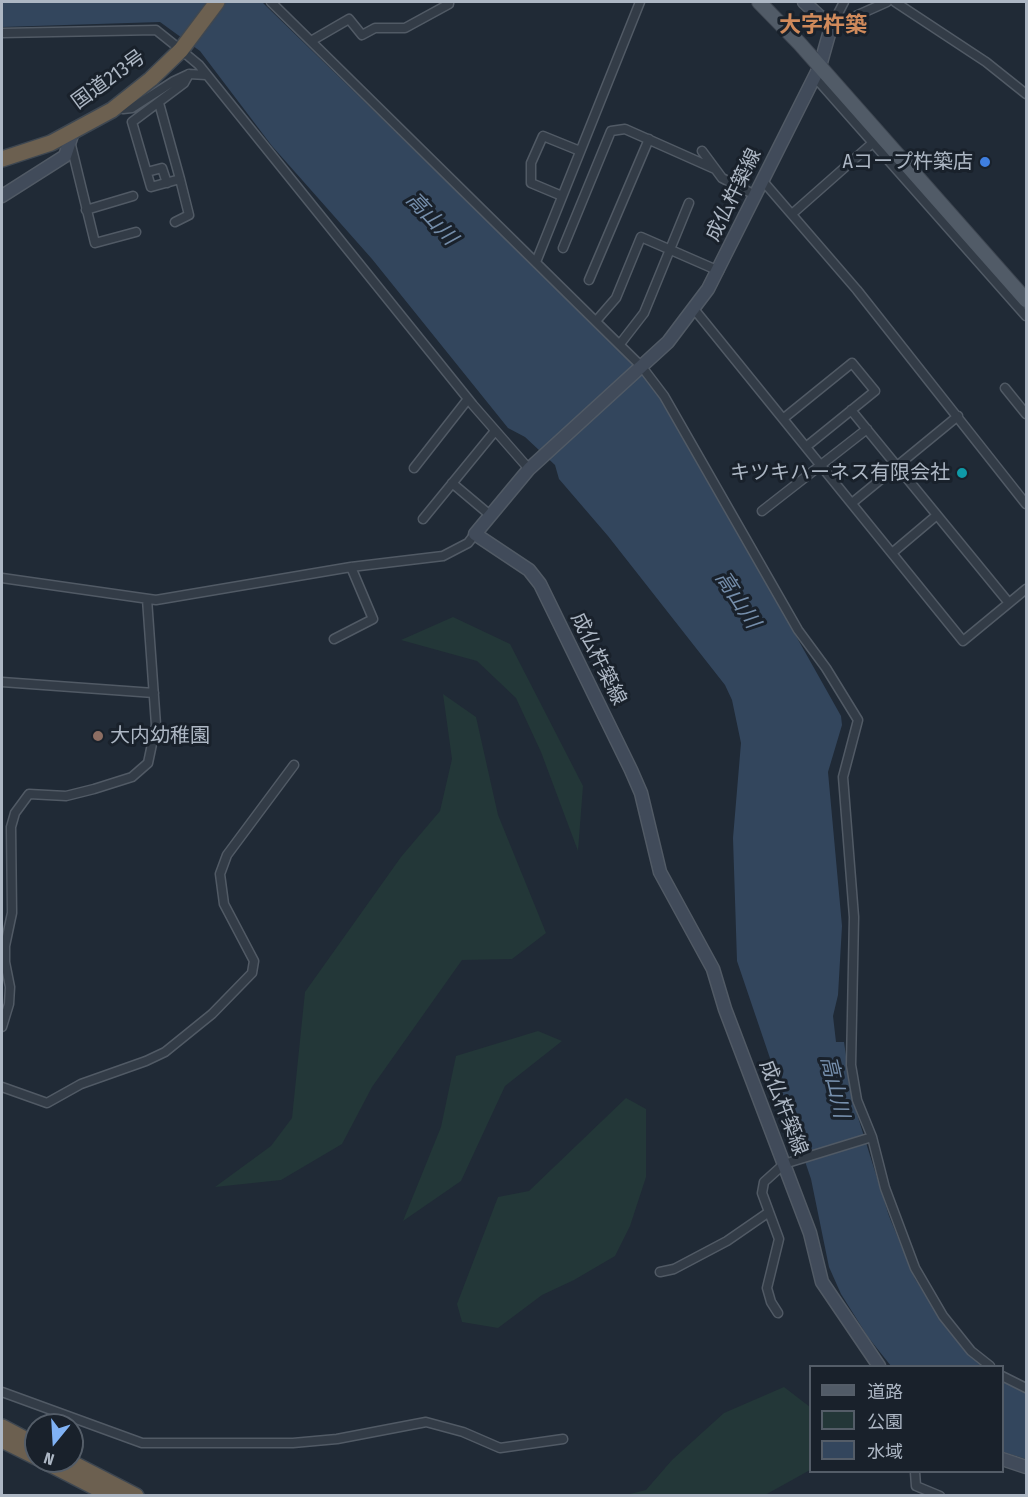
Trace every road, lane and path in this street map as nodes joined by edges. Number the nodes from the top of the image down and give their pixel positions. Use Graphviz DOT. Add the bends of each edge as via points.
graph roads {
  1 [pos="217,2"];
  2 [pos="271,2"];
  3 [pos="449,2"];
  4 [pos="640,2"];
  5 [pos="759,2"];
  6 [pos="804,2"];
  7 [pos="844,2"];
  8 [pos="885,2"];
  9 [pos="895,2"];
  10 [pos="831,27"];
  11 [pos="2,33"];
  12 [pos="311,41"];
  13 [pos="181,50"];
  14 [pos="817,71"];
  15 [pos="189,74"];
  16 [pos="206,75"];
  17 [pos="1026,93"];
  18 [pos="159,103"];
  19 [pos="120,104"];
  20 [pos="73,132"];
  21 [pos="649,139"];
  22 [pos="877,140"];
  23 [pos="702,151"];
  24 [pos="580,152"];
  25 [pos="2,159"];
  26 [pos="715,170"];
  27 [pos="147,172"];
  28 [pos="180,178"];
  29 [pos="762,180"];
  30 [pos="167,183"];
  31 [pos="755,195"];
  32 [pos="2,196"];
  33 [pos="133,196"];
  34 [pos="562,196"];
  35 [pos="689,203"];
  36 [pos="86,210"];
  37 [pos="792,214"];
  38 [pos="175,222"];
  39 [pos="136,232"];
  40 [pos="563,248"];
  41 [pos="670,249"];
  42 [pos="536,262"];
  43 [pos="719,271"];
  44 [pos="589,279"];
  45 [pos="1026,300"];
  46 [pos="694,309"];
  47 [pos="1026,316"];
  48 [pos="596,321"];
  49 [pos="620,344"];
  50 [pos="642,367"];
  51 [pos="1005,388"];
  52 [pos="468,399"];
  53 [pos="851,410"];
  54 [pos="1026,414"];
  55 [pos="958,417"];
  56 [pos="784,418"];
  57 [pos="867,429"];
  58 [pos="495,431"];
  59 [pos="807,446"];
  60 [pos="820,463"];
  61 [pos="897,466"];
  62 [pos="414,468"];
  63 [pos="529,469"];
  64 [pos="452,483"];
  65 [pos="852,503"];
  66 [pos="1026,504"];
  67 [pos="762,511"];
  68 [pos="490,515"];
  69 [pos="937,515"];
  70 [pos="423,519"];
  71 [pos="475,534"];
  72 [pos="892,553"];
  73 [pos="351,567"];
  74 [pos="2,578"];
  75 [pos="1026,589"];
  76 [pos="147,599"];
  77 [pos="1009,603"];
  78 [pos="334,639"];
  79 [pos="2,682"];
  80 [pos="154,693"];
  81 [pos="294,765"];
  82 [pos="2,1027"];
  83 [pos="2,1087"];
  84 [pos="872,1137"];
  85 [pos="784,1164"];
  86 [pos="769,1212"];
  87 [pos="660,1272"];
  88 [pos="778,1313"];
  89 [pos="878,1365"];
  90 [pos="989,1365"];
  91 [pos="1004,1377"];
  92 [pos="1026,1388"];
  93 [pos="2,1392"];
  94 [pos="2,1427"];
  95 [pos="24,1439"];
  96 [pos="563,1439"];
  97 [pos="2,1440"];
  98 [pos="24,1451"];
  99 [pos="1004,1460"];
  100 [pos="1026,1467"];
  101 [pos="84,1469"];
  102 [pos="67,1473"];
  103 [pos="915,1473"];
  104 [pos="112,1496"];
  105 [pos="136,1496"];
  106 [pos="940,1496"];
  1 -- 13 [label="highway, 国道213号"];
  2 -- 12 [label="street"];
  3 -- 12 [label="street" via="405,28 375,28 362,35 349,20"];
  4 -- 24 [label="street"];
  5 -- 14 [label="main road"];
  6 -- 10 [label="main road"];
  7 -- 10 [label="street"];
  8 -- 10 [label="street"];
  9 -- 17 [label="street"];
  10 -- 14 [label="main road, 成仏杵築線"];
  11 -- 13 [label="street" via="156,30"];
  12 -- 42 [label="street"];
  13 -- 16 [label="street"];
  13 -- 19 [label="highway, 国道213号"];
  14 -- 22 [label="main road"];
  14 -- 29 [label="main road, 成仏杵築線"];
  15 -- 16 [label="street"];
  15 -- 18 [label="street"];
  15 -- 19 [label="street" via="132,108 123,109"];
  16 -- 52 [label="street"];
  18 -- 27 [label="street" via="132,122"];
  18 -- 28 [label="street"];
  19 -- 20 [label="highway, 国道213号"];
  20 -- 25 [label="highway, 国道213号"];
  20 -- 32 [label="main road" via="65,156"];
  20 -- 36 [label="street" via="70,146"];
  21 -- 26 [label="street"];
  21 -- 40 [label="street" via="625,129 611,130"];
  21 -- 44 [label="street"];
  22 -- 37 [label="street"];
  22 -- 45 [label="main road"];
  22 -- 47 [label="street"];
  23 -- 26 [label="street"];
  24 -- 34 [label="street"];
  24 -- 34 [label="street" via="543,136 531,163 531,183"];
  26 -- 31 [label="street" via="722,178"];
  27 -- 30 [label="street" via="162,168"];
  27 -- 30 [label="street" via="151,187"];
  28 -- 30 [label="street"];
  28 -- 38 [label="street" via="189,215"];
  29 -- 31 [label="main road, 成仏杵築線"];
  29 -- 37 [label="street"];
  31 -- 43 [label="main road, 成仏杵築線"];
  33 -- 36 [label="street"];
  34 -- 42 [label="street"];
  35 -- 41 [label="street"];
  36 -- 39 [label="street" via="95,243"];
  37 -- 55 [label="street"];
  41 -- 43 [label="street"];
  41 -- 48 [label="street" via="641,237 616,298"];
  41 -- 49 [label="street" via="644,313"];
  42 -- 48 [label="street"];
  43 -- 46 [label="main road, 成仏杵築線"];
  46 -- 50 [label="main road, 成仏杵築線"];
  46 -- 56 [label="street"];
  48 -- 49 [label="street"];
  49 -- 50 [label="street"];
  50 -- 63 [label="main road, 成仏杵築線"];
  50 -- 84 [label="street" via="670,405 798,630 858,720 843,777 854,917 851,1065 857,1100"];
  51 -- 54 [label="street"];
  52 -- 58 [label="street"];
  52 -- 62 [label="street"];
  53 -- 56 [label="street" via="875,391 852,363"];
  53 -- 57 [label="street"];
  53 -- 59 [label="street"];
  55 -- 61 [label="street"];
  55 -- 66 [label="street"];
  56 -- 59 [label="street"];
  57 -- 60 [label="street"];
  57 -- 61 [label="street"];
  58 -- 63 [label="street"];
  58 -- 64 [label="street"];
  59 -- 60 [label="street"];
  60 -- 65 [label="street"];
  60 -- 67 [label="street"];
  61 -- 65 [label="street"];
  61 -- 69 [label="street"];
  63 -- 68 [label="main road, 成仏杵築線"];
  64 -- 68 [label="street"];
  64 -- 70 [label="street"];
  65 -- 72 [label="street"];
  68 -- 71 [label="main road, 成仏杵築線"];
  69 -- 72 [label="street"];
  69 -- 77 [label="street"];
  71 -- 73 [label="street" via="468,543 443,556"];
  71 -- 85 [label="main road, 成仏杵築線" via="529,570 540,584 611,728 641,793 660,872 713,969"];
  72 -- 77 [label="street" via="963,641"];
  73 -- 76 [label="street"];
  73 -- 78 [label="street" via="373,619"];
  74 -- 76 [label="street"];
  75 -- 77 [label="street"];
  76 -- 80 [label="street"];
  79 -- 80 [label="street"];
  80 -- 82 [label="street" via="156,725 145,767 132,777 66,796 29,794 15,813 11,828 12,913 5,954 9,1004"];
  81 -- 83 [label="street" via="228,855 220,874 224,904 254,961 252,973 213,1014 165,1052 146,1061 81,1084 46,1103"];
  84 -- 85 [label="street"];
  84 -- 90 [label="street" via="885,1188 915,1268 942,1316 971,1351"];
  85 -- 86 [label="street" via="769,1175 762,1188"];
  85 -- 89 [label="main road, 成仏杵築線" via="810,1233 822,1282"];
  86 -- 87 [label="street" via="728,1241 674,1269"];
  86 -- 88 [label="street" via="779,1239 767,1288"];
  91 -- 92 [label="street"];
  93 -- 96 [label="street" via="142,1443 293,1443 426,1422 500,1448"];
  94 -- 95 [label="highway"];
  97 -- 98 [label="highway"];
  99 -- 100 [label="main road"];
  101 -- 105 [label="highway"];
  102 -- 104 [label="highway"];
  103 -- 106 [label="street" via="916,1486"];
}
